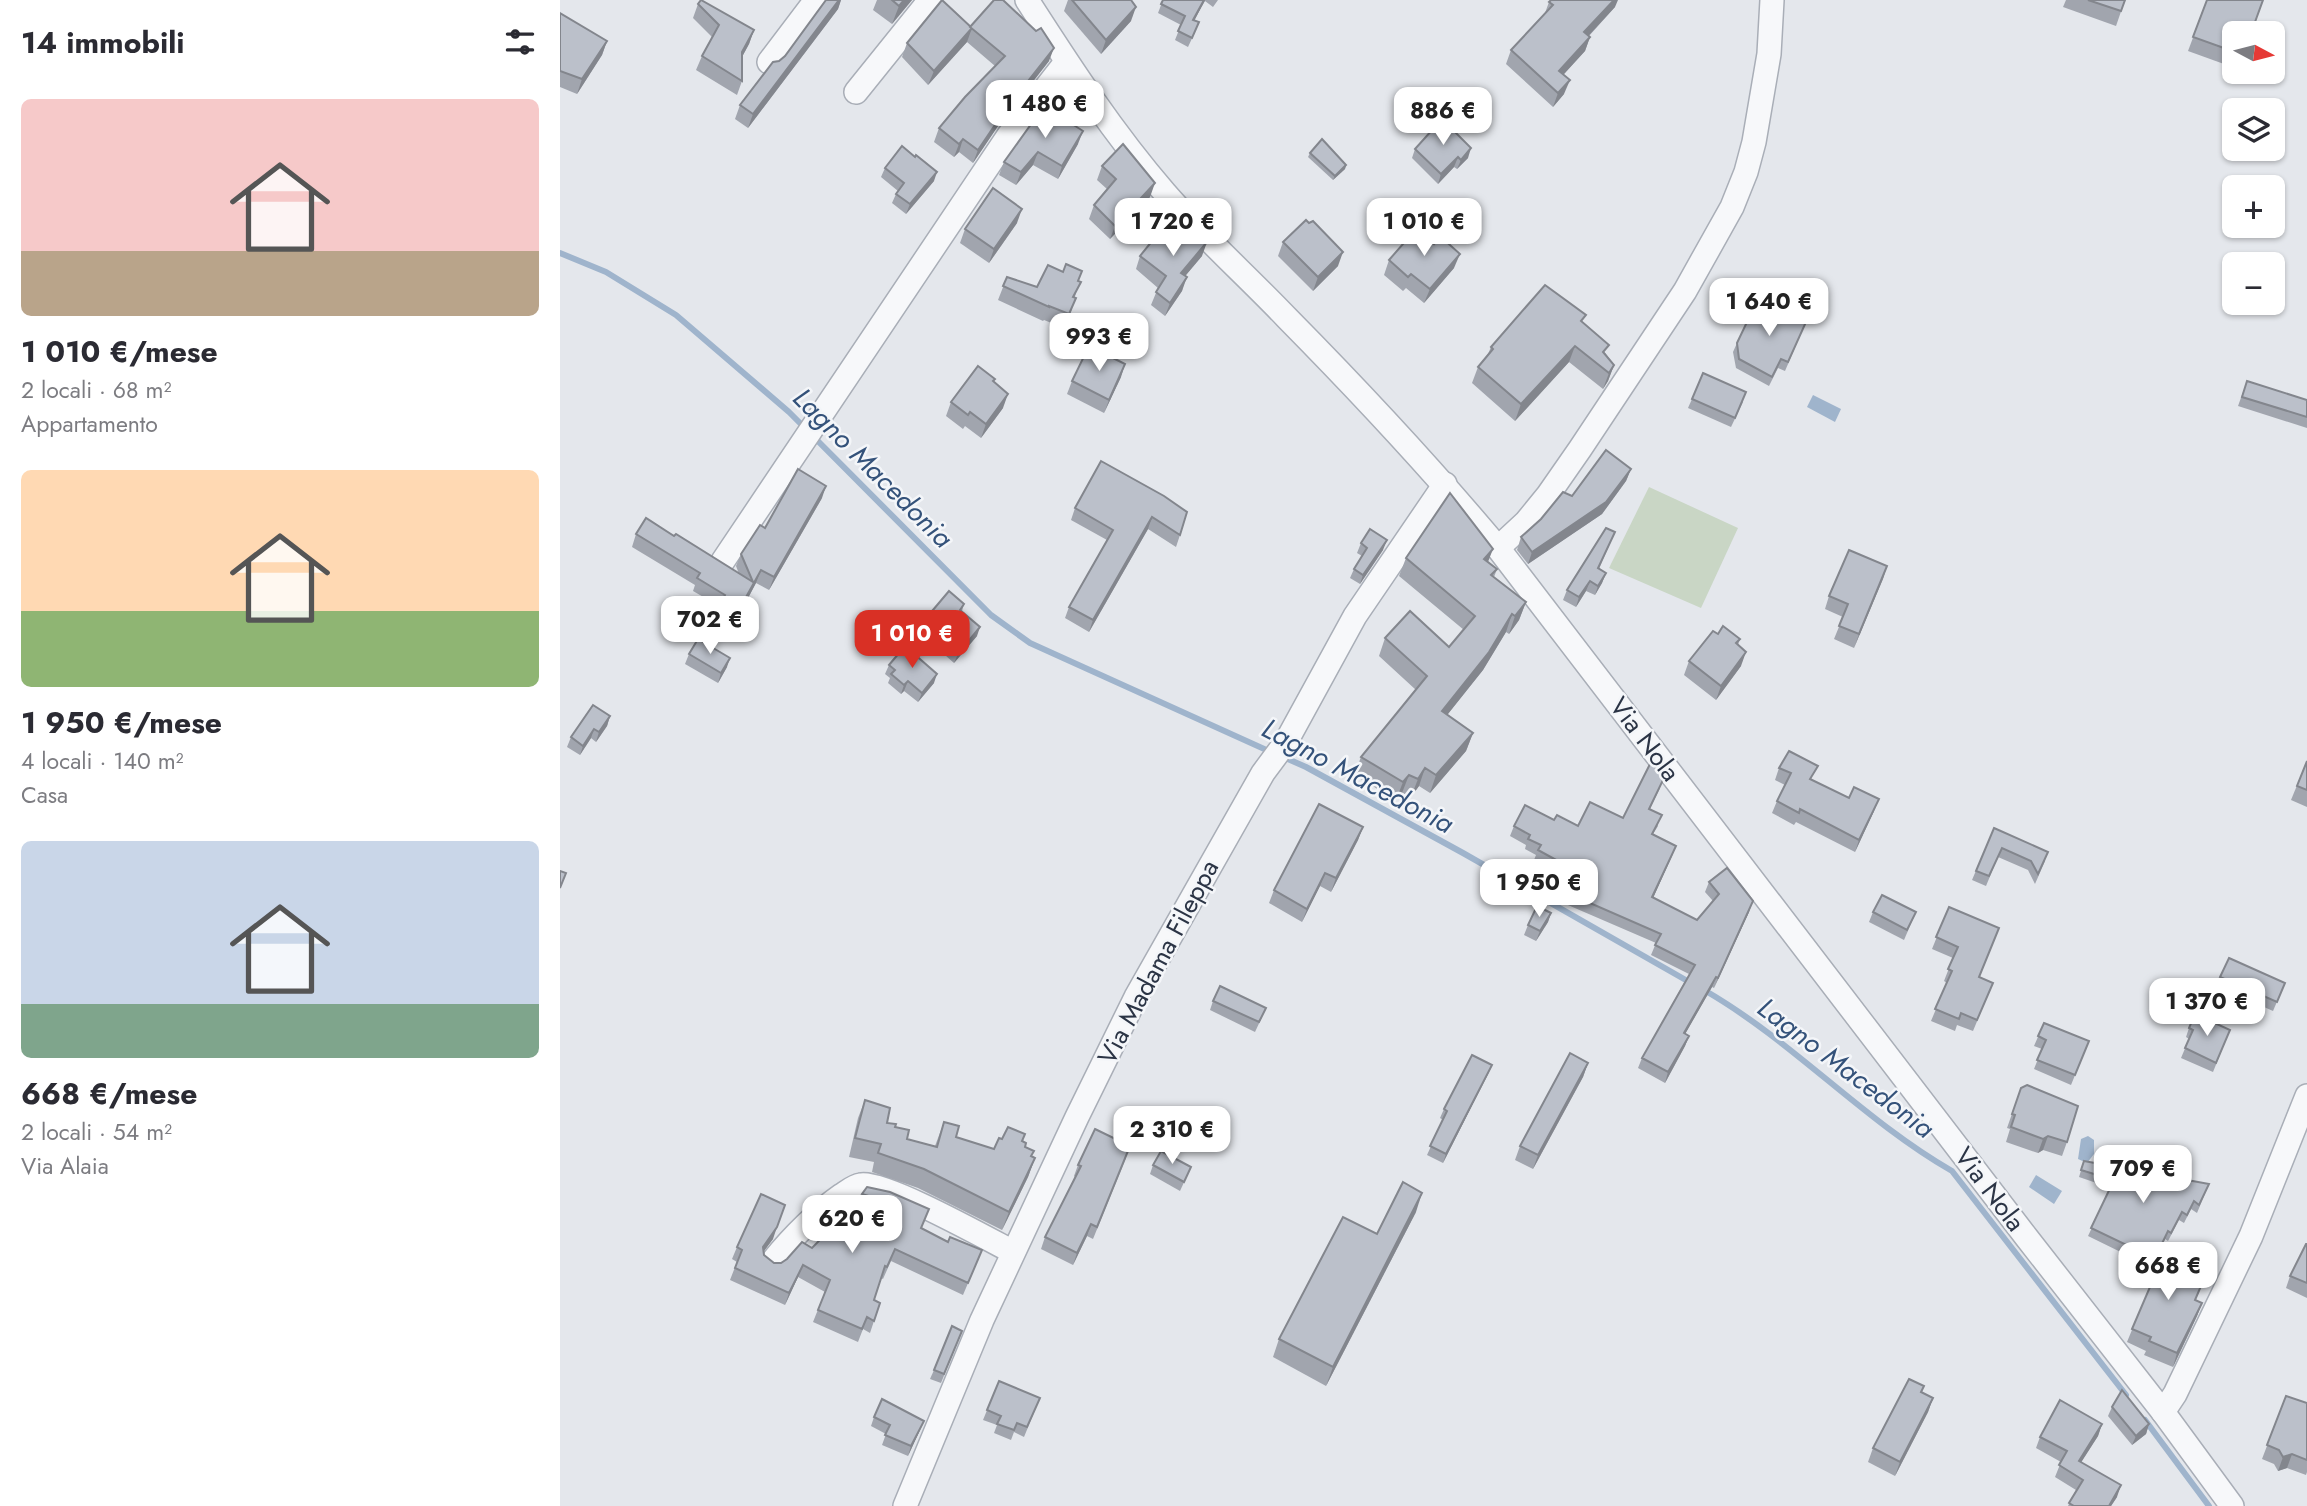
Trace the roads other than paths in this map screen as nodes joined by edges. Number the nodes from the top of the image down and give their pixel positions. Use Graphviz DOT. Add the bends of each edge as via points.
graph roads {
  1 [pos="816,0"];
  2 [pos="930,0"];
  3 [pos="1027,0"];
  4 [pos="1772,0"];
  5 [pos="769,62"];
  6 [pos="1066,62"];
  7 [pos="856,92"];
  8 [pos="1445,484"];
  9 [pos="1498,548"];
  10 [pos="723,561"];
  11 [pos="2307,1096"];
  12 [pos="1013,1252"];
  13 [pos="772,1262"];
  14 [pos="2164,1412"];
  15 [pos="905,1506"];
  16 [pos="2232,1506"];
  1 -- 5 [label="street"];
  2 -- 7 [label="street"];
  3 -- 6 [label="street, Via Nola"];
  4 -- 9 [label="street" via="1769,54 1754,142 1732,207 1685,292 1574,458 1526,522"];
  6 -- 8 [label="street, Via Nola" via="1117,135 1167,195"];
  6 -- 10 [label="street" via="1009,135"];
  8 -- 9 [label="street, Via Nola"];
  8 -- 12 [label="street, Via Madama Fileppa" via="1355,616 1195,891 1136,997"];
  9 -- 14 [label="street, Via Nola"];
  11 -- 14 [label="street" via="2251,1236"];
  12 -- 13 [label="street" via="926,1207 868,1184 857,1185 821,1210"];
  12 -- 15 [label="street, Via Madama Fileppa"];
  14 -- 16 [label="street, Via Nola"];
}
